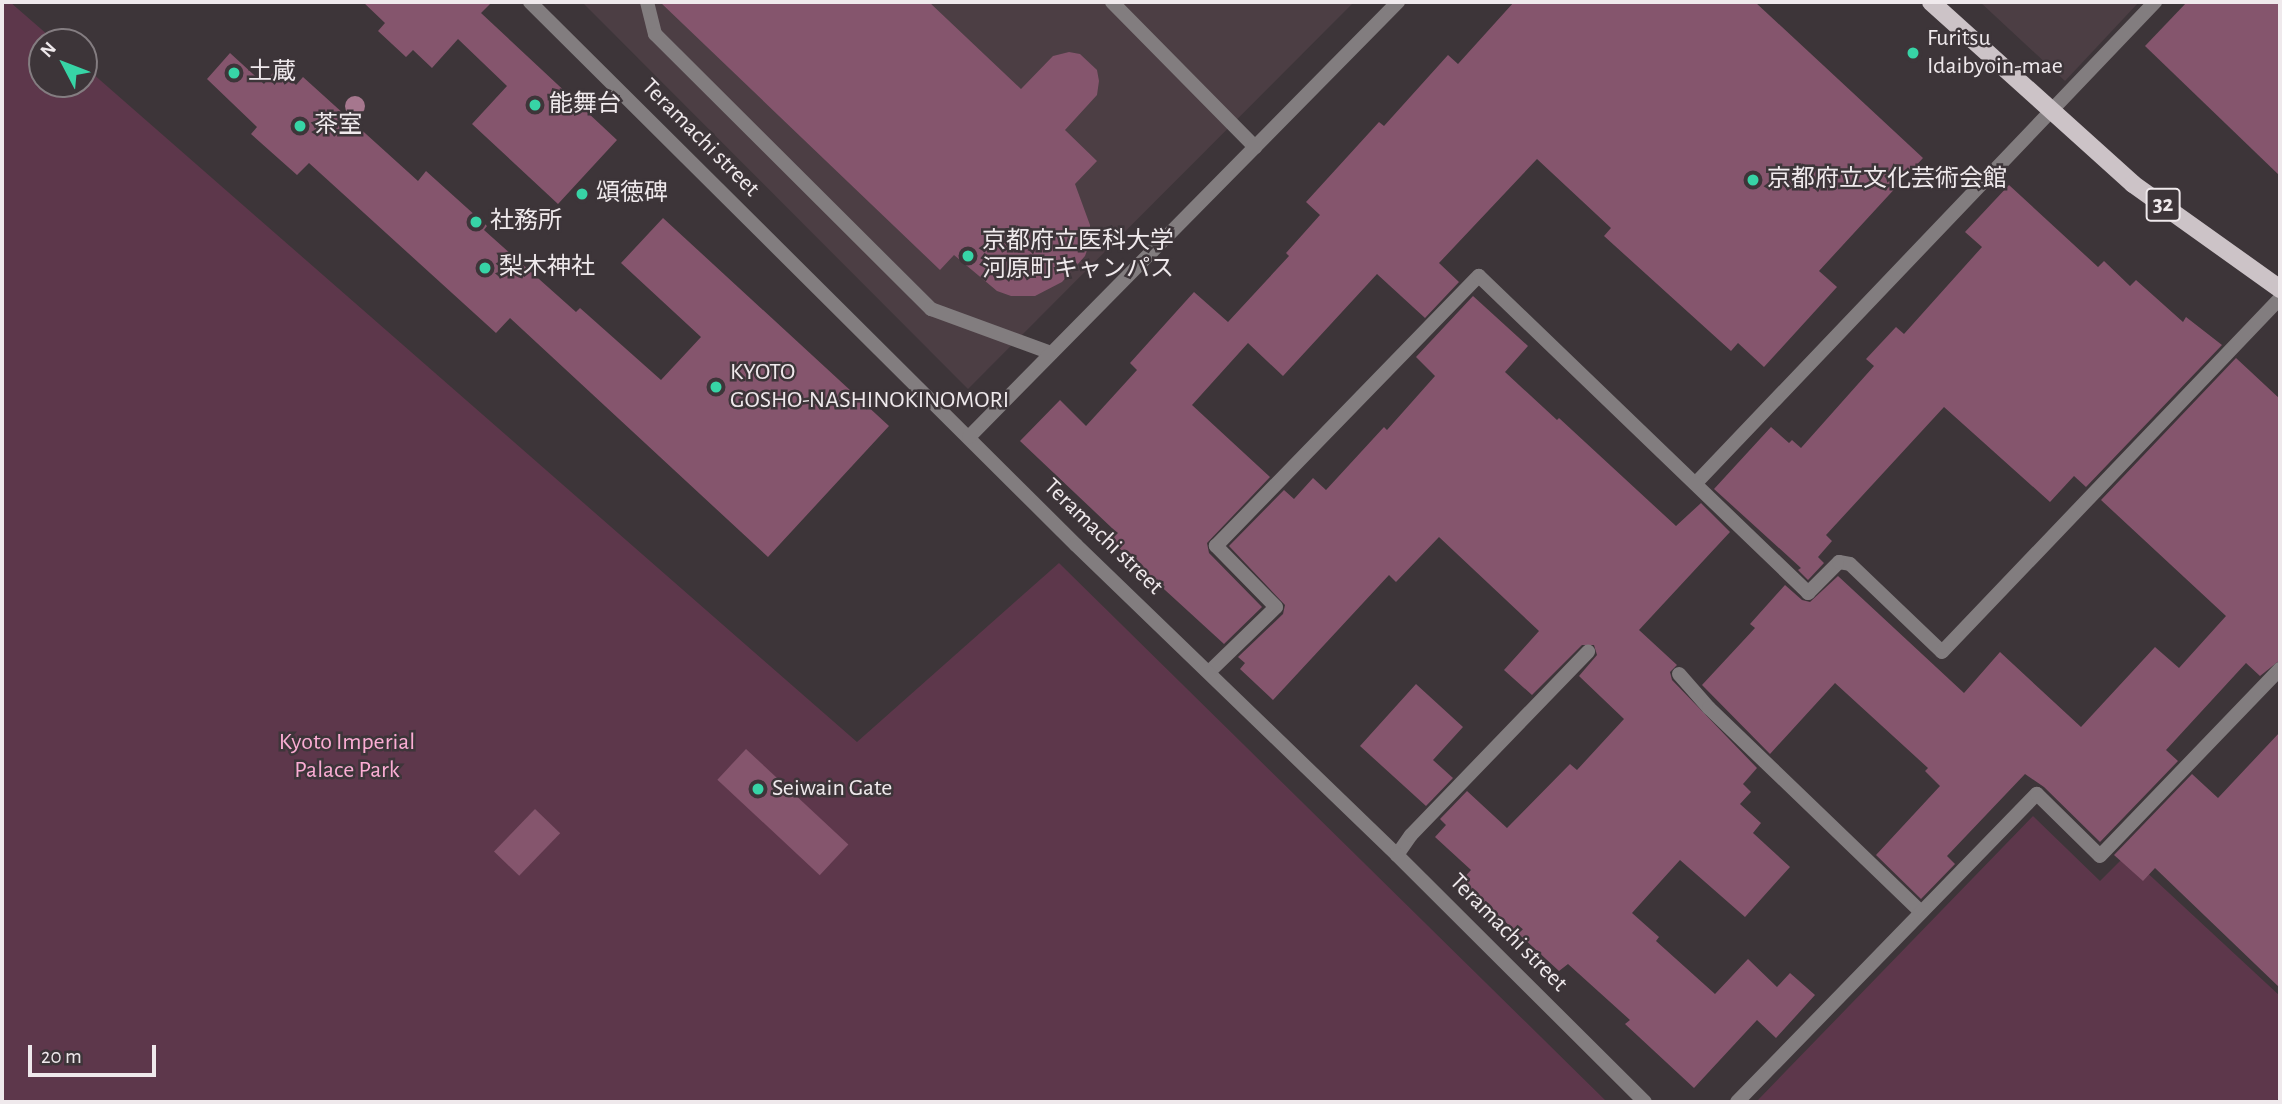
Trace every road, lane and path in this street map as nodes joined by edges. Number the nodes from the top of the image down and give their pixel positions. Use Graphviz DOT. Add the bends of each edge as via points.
graph roads {
  1 [pos="530,2"];
  2 [pos="647,2"];
  3 [pos="1112,2"];
  4 [pos="1398,2"];
  5 [pos="1931,2"];
  6 [pos="2155,2"];
  7 [pos="2052,113"];
  8 [pos="1255,147"];
  9 [pos="2280,289"];
  10 [pos="2280,298"];
  11 [pos="1051,354"];
  12 [pos="969,437"];
  13 [pos="1696,483"];
  14 [pos="1588,652"];
  15 [pos="2280,669"];
  16 [pos="1209,672"];
  17 [pos="1679,674"];
  18 [pos="1397,855"];
  19 [pos="1921,912"];
  20 [pos="1645,1102"];
  21 [pos="1737,1102"];
  1 -- 12 [label="street, Teramachi street"];
  2 -- 11 [label="street" via="655,34 931,309"];
  3 -- 8 [label="street"];
  4 -- 8 [label="street"];
  5 -- 7 [label="main road, 32"];
  6 -- 7 [label="street"];
  7 -- 9 [label="main road, 32" via="2133,184"];
  7 -- 13 [label="street"];
  8 -- 11 [label="street"];
  10 -- 13 [label="street" via="1942,652 1850,564 1839,562 1808,593"];
  11 -- 12 [label="street"];
  12 -- 16 [label="street, Teramachi street"];
  13 -- 16 [label="street" via="1479,276 1216,546 1276,607"];
  14 -- 18 [label="street" via="1411,835"];
  15 -- 19 [label="street" via="2100,856 2037,794"];
  16 -- 18 [label="street, Teramachi street"];
  17 -- 19 [label="street"];
  18 -- 20 [label="street, Teramachi street"];
  19 -- 21 [label="street"];
}
